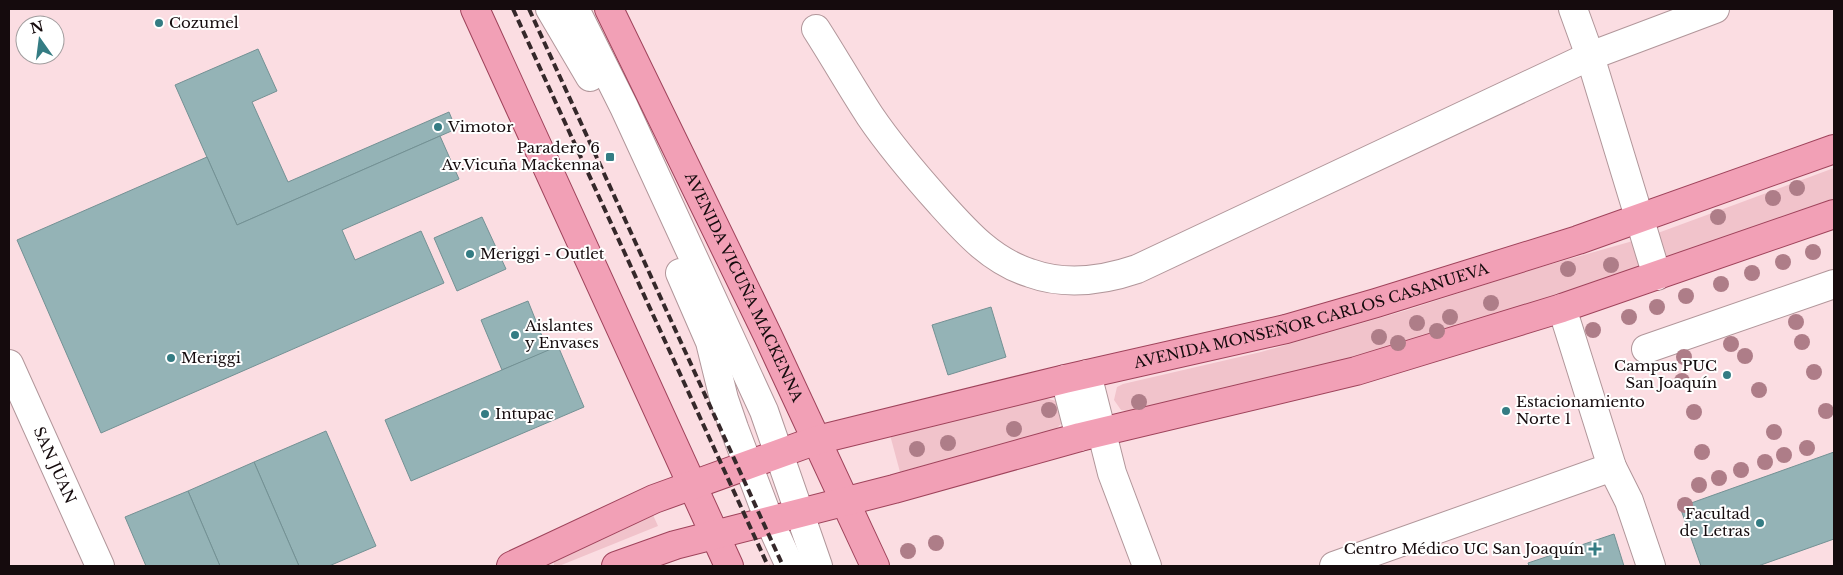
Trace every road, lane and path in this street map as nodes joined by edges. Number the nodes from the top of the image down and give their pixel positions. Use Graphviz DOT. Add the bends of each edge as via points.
graph roads {
  1 [pos="475,9"];
  2 [pos="550,9"];
  3 [pos="575,9"];
  4 [pos="608,9"];
  5 [pos="1573,9"];
  6 [pos="1715,9"];
  7 [pos="816,28"];
  8 [pos="1590,56"];
  9 [pos="1834,149"];
  10 [pos="1834,214"];
  11 [pos="1641,219"];
  12 [pos="1657,276"];
  13 [pos="1834,284"];
  14 [pos="1562,308"];
  15 [pos="1646,350"];
  16 [pos="9,364"];
  17 [pos="1076,376"];
  18 [pos="1091,435"];
  19 [pos="817,440"];
  20 [pos="780,453"];
  21 [pos="748,464"];
  22 [pos="1612,467"];
  23 [pos="693,485"];
  24 [pos="845,501"];
  25 [pos="801,512"];
  26 [pos="770,520"];
  27 [pos="714,534"];
  28 [pos="100,566"];
  29 [pos="511,566"];
  30 [pos="616,566"];
  31 [pos="729,566"];
  32 [pos="790,566"];
  33 [pos="818,566"];
  34 [pos="875,566"];
  35 [pos="1147,566"];
  36 [pos="1334,566"];
  37 [pos="1652,566"];
  1 -- 23 [label="main road"];
  2 -- 21 [label="street" via="597,90 694,303 710,342 724,399"];
  3 -- 20 [label="street" via="742,360"];
  4 -- 19 [label="main road, AVENIDA VICUÑA MACKENNA"];
  5 -- 8 [label="street"];
  6 -- 8 [label="street"];
  7 -- 8 [label="street" via="871,116 923,184 976,242 1000,259 1029,273 1072,281 1116,276 1137,269"];
  8 -- 11 [label="street"];
  9 -- 11 [label="main road, AVENIDA MONSEÑOR CARLOS CASANUEVA"];
  10 -- 12 [label="main road"];
  11 -- 12 [label="street"];
  11 -- 17 [label="main road, AVENIDA MONSEÑOR CARLOS CASANUEVA" via="1286,329"];
  12 -- 14 [label="main road"];
  13 -- 15 [label="street"];
  14 -- 18 [label="main road" via="1317,382"];
  14 -- 22 [label="street"];
  16 -- 28 [label="street, SAN JUAN"];
  17 -- 18 [label="street"];
  17 -- 19 [label="main road, AVENIDA MONSEÑOR CARLOS CASANUEVA"];
  18 -- 24 [label="main road"];
  18 -- 35 [label="street" via="1112,473"];
  19 -- 20 [label="main road, AVENIDA MONSEÑOR CARLOS CASANUEVA"];
  19 -- 24 [label="main road, AVENIDA VICUÑA MACKENNA"];
  20 -- 21 [label="main road, AVENIDA MONSEÑOR CARLOS CASANUEVA"];
  20 -- 25 [label="street"];
  21 -- 23 [label="main road, AVENIDA MONSEÑOR CARLOS CASANUEVA"];
  21 -- 26 [label="street"];
  22 -- 36 [label="street"];
  22 -- 37 [label="street" via="1629,501"];
  23 -- 27 [label="main road"];
  23 -- 29 [label="main road, AVENIDA MONSEÑOR CARLOS CASANUEVA" via="654,499"];
  24 -- 25 [label="main road"];
  24 -- 34 [label="main road, AVENIDA VICUÑA MACKENNA"];
  25 -- 26 [label="main road"];
  25 -- 33 [label="street"];
  26 -- 27 [label="main road"];
  26 -- 32 [label="street"];
  27 -- 30 [label="main road"];
  27 -- 31 [label="main road"];
}
